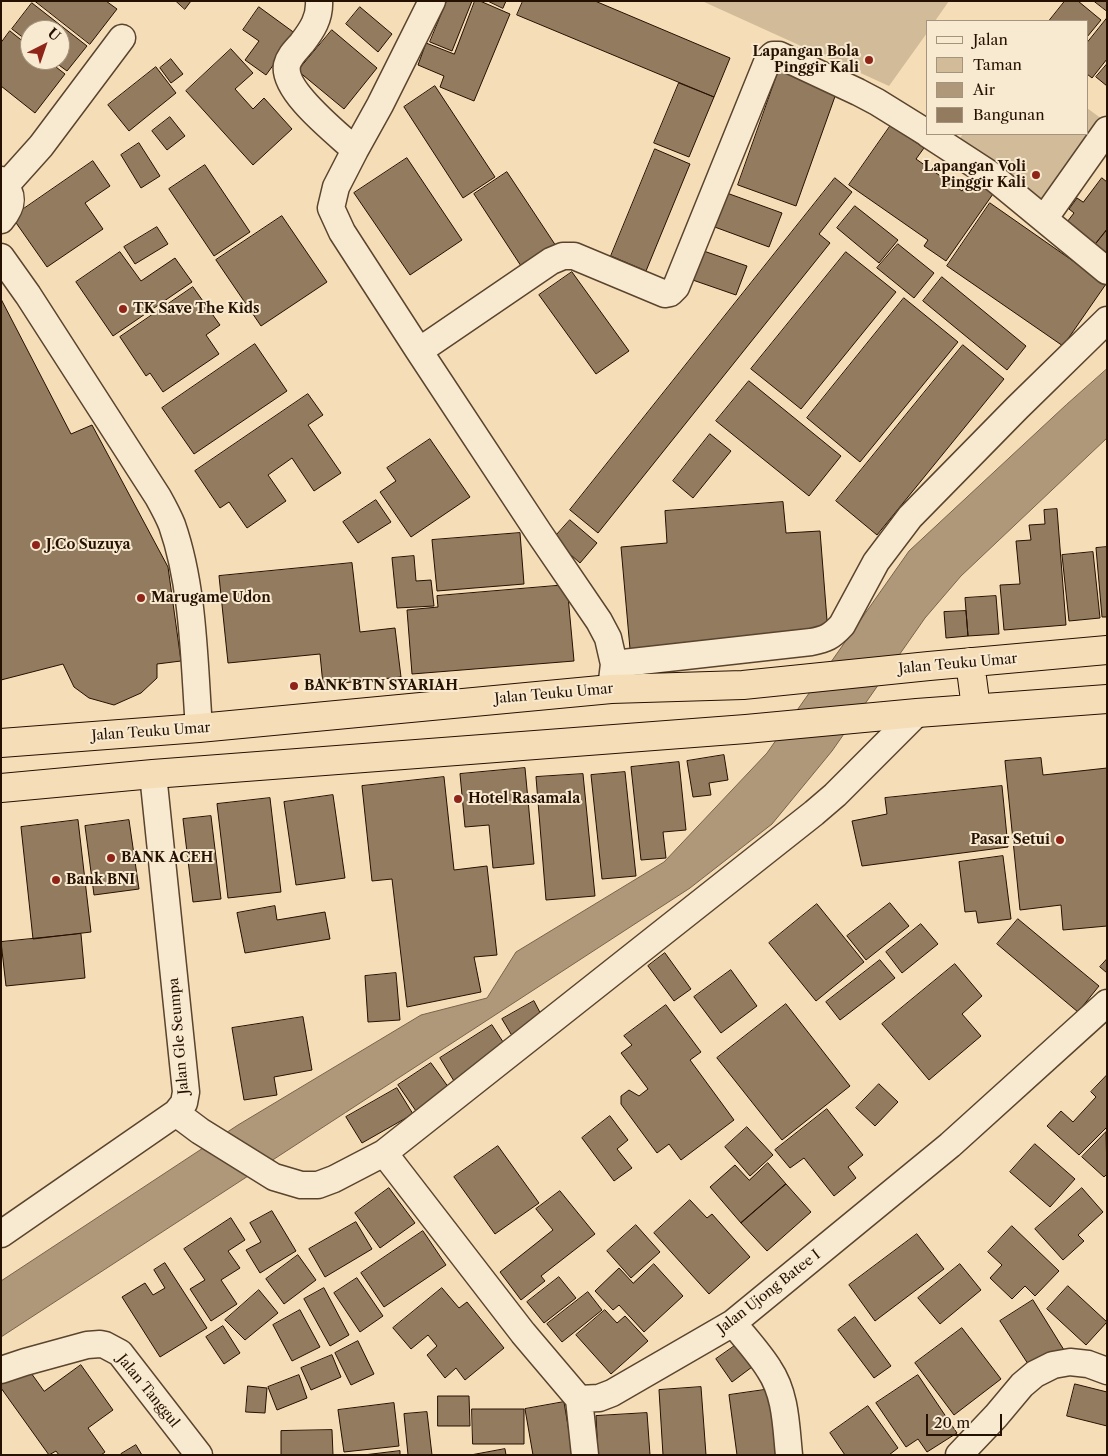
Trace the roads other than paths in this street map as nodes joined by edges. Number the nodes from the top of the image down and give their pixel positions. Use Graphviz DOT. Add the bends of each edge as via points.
graph roads {
  1 [pos="319,1"];
  2 [pos="432,1"];
  3 [pos="122,38"];
  4 [pos="1107,130"];
  5 [pos="926,132"];
  6 [pos="930,135"];
  7 [pos="355,150"];
  8 [pos="3,183"];
  9 [pos="1044,219"];
  10 [pos="1,220"];
  11 [pos="1,257"];
  12 [pos="1107,271"];
  13 [pos="1107,320"];
  14 [pos="419,351"];
  15 [pos="1107,650"];
  16 [pos="970,662"];
  17 [pos="612,676"];
  18 [pos="1107,699"];
  19 [pos="976,708"];
  20 [pos="907,714"];
  21 [pos="199,728"];
  22 [pos="1,743"];
  23 [pos="153,774"];
  24 [pos="1,788"];
  25 [pos="1107,1003"];
  26 [pos="176,1114"];
  27 [pos="384,1153"];
  28 [pos="1,1234"];
  29 [pos="733,1323"];
  30 [pos="1,1370"];
  31 [pos="1107,1371"];
  32 [pos="579,1399"];
  33 [pos="199,1455"];
  34 [pos="585,1455"];
  35 [pos="789,1455"];
  36 [pos="959,1455"];
  1 -- 7 [label="street" via="320,11 310,32 287,63 288,76 308,107"];
  2 -- 7 [label="street"];
  3 -- 8 [label="street" via="41,146"];
  4 -- 9 [label="street"];
  5 -- 14 [label="street" via="858,92 774,55 768,60 676,288 665,294 574,256 563,256"];
  6 -- 9 [label="street" via="988,173"];
  7 -- 14 [label="street" via="336,187 331,208 342,232"];
  8 -- 10 [label="street" via="12,197 9,211"];
  9 -- 12 [label="street"];
  11 -- 21 [label="street" via="158,497 171,522 186,577"];
  13 -- 17 [label="street" via="910,517 876,562 842,625 826,639"];
  14 -- 17 [label="street" via="599,621 608,638"];
  15 -- 16 [label="highway, Jalan Teuku Umar"];
  16 -- 17 [label="highway, Jalan Teuku Umar" via="743,686"];
  16 -- 19 [label="highway"];
  17 -- 21 [label="highway, Jalan Teuku Umar"];
  18 -- 19 [label="highway"];
  19 -- 20 [label="highway"];
  20 -- 23 [label="highway"];
  20 -- 27 [label="street" via="835,795 814,813"];
  21 -- 22 [label="highway, Jalan Teuku Umar"];
  23 -- 24 [label="highway"];
  23 -- 26 [label="street, Jalan Gle Seumpa" via="186,1092 184,1103"];
  25 -- 29 [label="street, Jalan Ujong Batee I" via="950,1145"];
  26 -- 27 [label="street" via="274,1177 301,1185 318,1185"];
  26 -- 28 [label="street, Jalan Gle Seumpa"];
  27 -- 32 [label="street" via="523,1334"];
  29 -- 32 [label="street, Jalan Ujong Batee I" via="612,1394"];
  29 -- 35 [label="street" via="776,1382 784,1408"];
  30 -- 33 [label="street, Jalan Tanggul" via="87,1345 105,1345 120,1353"];
  31 -- 36 [label="street" via="1070,1362 1053,1365 1035,1374"];
  32 -- 34 [label="street"];
}
